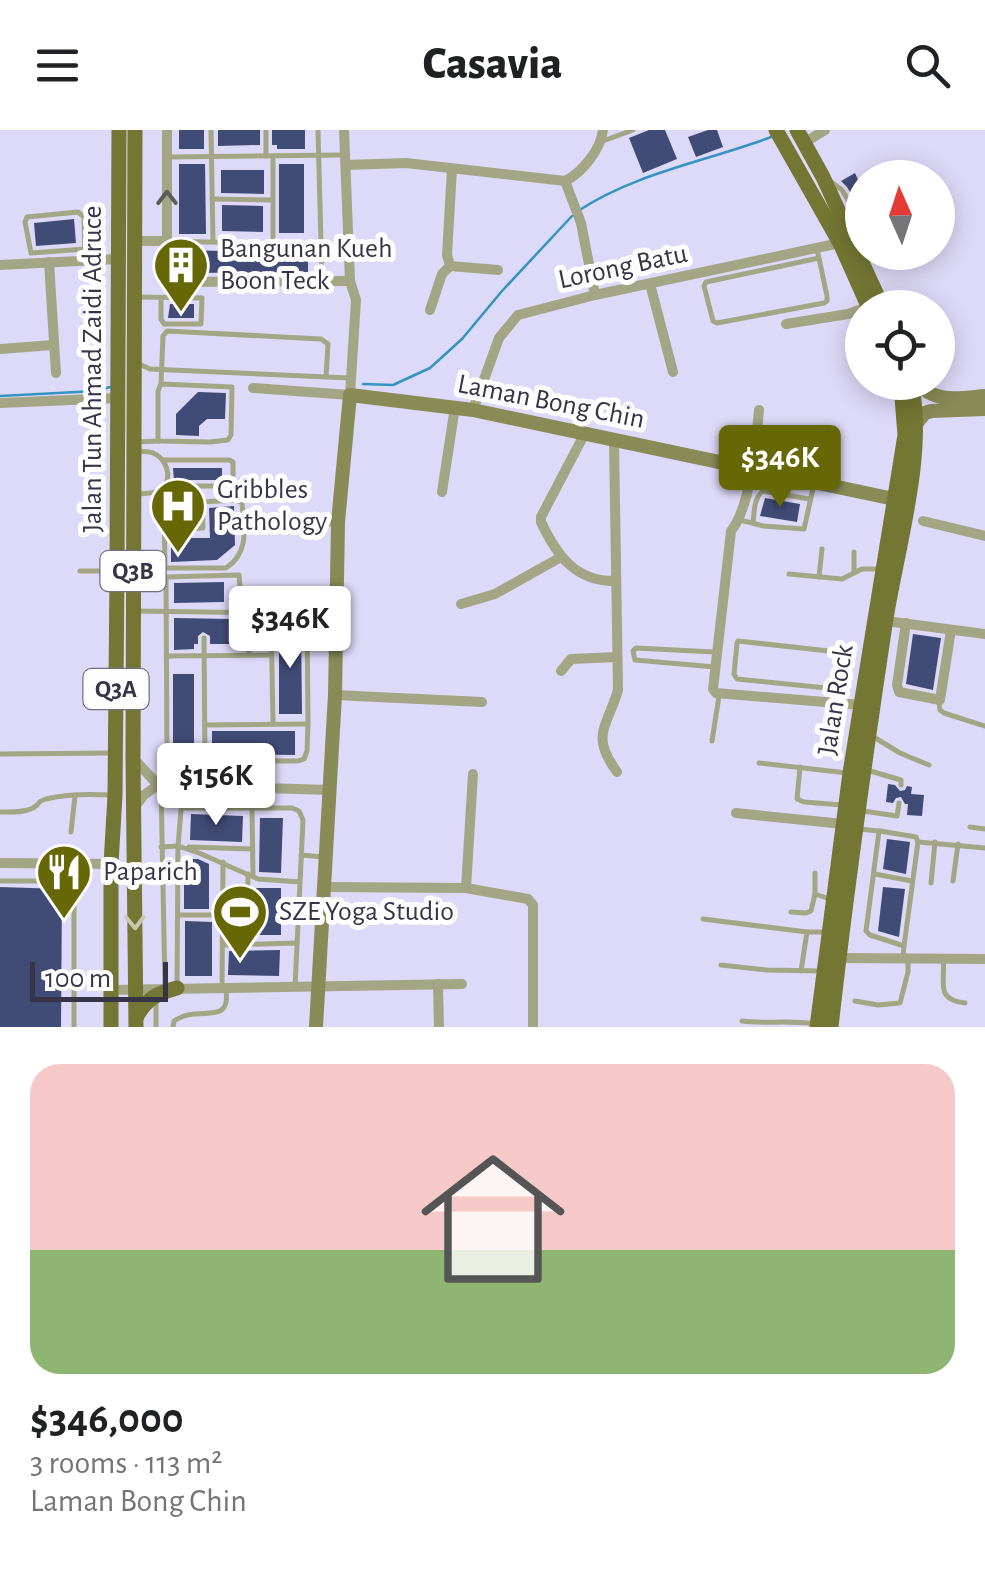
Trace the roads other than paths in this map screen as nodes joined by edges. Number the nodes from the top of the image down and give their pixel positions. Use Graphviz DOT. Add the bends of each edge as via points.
graph roads {
  1 [pos="119,130"];
  2 [pos="132,130"];
  3 [pos="167,130"];
  4 [pos="211,130"];
  5 [pos="266,130"];
  6 [pos="318,130"];
  7 [pos="344,130"];
  8 [pos="633,130"];
  9 [pos="825,130"];
  10 [pos="603,136"];
  11 [pos="780,136"];
  12 [pos="801,136"];
  13 [pos="211,156"];
  14 [pos="270,156"];
  15 [pos="319,156"];
  16 [pos="167,157"];
  17 [pos="346,160"];
  18 [pos="452,168"];
  19 [pos="565,181"];
  20 [pos="212,200"];
  21 [pos="272,200"];
  22 [pos="845,216"];
  23 [pos="845,219"];
  24 [pos="845,233"];
  25 [pos="135,241"];
  26 [pos="167,241"];
  27 [pos="213,241"];
  28 [pos="273,244"];
  29 [pos="321,244"];
  30 [pos="818,254"];
  31 [pos="85,255"];
  32 [pos="32,258"];
  33 [pos="118,259"];
  34 [pos="48,262"];
  35 [pos="0,265"];
  36 [pos="450,266"];
  37 [pos="498,270"];
  38 [pos="350,281"];
  39 [pos="322,282"];
  40 [pos="650,284"];
  41 [pos="595,295"];
  42 [pos="135,297"];
  43 [pos="161,298"];
  44 [pos="430,310"];
  45 [pos="845,314"];
  46 [pos="786,324"];
  47 [pos="53,344"];
  48 [pos="0,349"];
  49 [pos="162,370"];
  50 [pos="673,372"];
  51 [pos="56,373"];
  52 [pos="326,377"];
  53 [pos="351,378"];
  54 [pos="126,381"];
  55 [pos="161,384"];
  56 [pos="254,388"];
  57 [pos="350,395"];
  58 [pos="985,396"];
  59 [pos="955,397"];
  60 [pos="902,400"];
  61 [pos="915,400"];
  62 [pos="0,403"];
  63 [pos="454,407"];
  64 [pos="985,409"];
  65 [pos="473,410"];
  66 [pos="760,410"];
  67 [pos="916,424"];
  68 [pos="584,433"];
  69 [pos="614,440"];
  70 [pos="158,441"];
  71 [pos="134,446"];
  72 [pos="164,460"];
  73 [pos="751,469"];
  74 [pos="814,482"];
  75 [pos="164,486"];
  76 [pos="442,492"];
  77 [pos="134,494"];
  78 [pos="811,499"];
  79 [pos="894,499"];
  80 [pos="202,502"];
  81 [pos="290,519"];
  82 [pos="740,520"];
  83 [pos="923,521"];
  84 [pos="338,522"];
  85 [pos="752,523"];
  86 [pos="164,530"];
  87 [pos="985,536"];
  88 [pos="822,549"];
  89 [pos="854,552"];
  90 [pos="562,557"];
  91 [pos="233,564"];
  92 [pos="165,568"];
  93 [pos="882,569"];
  94 [pos="80,570"];
  95 [pos="125,570"];
  96 [pos="854,572"];
  97 [pos="789,574"];
  98 [pos="237,575"];
  99 [pos="818,576"];
  100 [pos="616,581"];
  101 [pos="461,604"];
  102 [pos="133,610"];
  103 [pos="166,611"];
  104 [pos="245,612"];
  105 [pos="271,612"];
  106 [pos="307,613"];
  107 [pos="338,614"];
  108 [pos="886,621"];
  109 [pos="906,624"];
  110 [pos="950,630"];
  111 [pos="985,634"];
  112 [pos="204,638"];
  113 [pos="717,652"];
  114 [pos="272,655"];
  115 [pos="166,656"];
  116 [pos="204,656"];
  117 [pos="249,656"];
  118 [pos="617,657"];
  119 [pos="716,668"];
  120 [pos="562,672"];
  121 [pos="836,689"];
  122 [pos="716,691"];
  123 [pos="335,695"];
  124 [pos="940,700"];
  125 [pos="482,702"];
  126 [pos="835,703"];
  127 [pos="861,705"];
  128 [pos="273,724"];
  129 [pos="308,724"];
  130 [pos="205,725"];
  131 [pos="985,726"];
  132 [pos="870,735"];
  133 [pos="712,741"];
  134 [pos="116,752"];
  135 [pos="0,754"];
  136 [pos="133,758"];
  137 [pos="205,760"];
  138 [pos="250,761"];
  139 [pos="760,763"];
  140 [pos="929,765"];
  141 [pos="800,768"];
  142 [pos="857,771"];
  143 [pos="616,772"];
  144 [pos="473,774"];
  145 [pos="159,785"];
  146 [pos="901,785"];
  147 [pos="213,787"];
  148 [pos="250,788"];
  149 [pos="330,790"];
  150 [pos="115,794"];
  151 [pos="75,796"];
  152 [pos="899,803"];
  153 [pos="212,807"];
  154 [pos="252,808"];
  155 [pos="852,808"];
  156 [pos="134,809"];
  157 [pos="0,812"];
  158 [pos="736,813"];
  159 [pos="849,826"];
  160 [pos="970,827"];
  161 [pos="985,830"];
  162 [pos="880,831"];
  163 [pos="71,832"];
  164 [pos="918,842"];
  165 [pos="935,842"];
  166 [pos="958,844"];
  167 [pos="161,847"];
  168 [pos="182,847"];
  169 [pos="985,848"];
  170 [pos="252,849"];
  171 [pos="301,855"];
  172 [pos="327,858"];
  173 [pos="223,862"];
  174 [pos="0,863"];
  175 [pos="80,864"];
  176 [pos="111,864"];
  177 [pos="815,873"];
  178 [pos="875,874"];
  179 [pos="250,875"];
  180 [pos="0,881"];
  181 [pos="69,881"];
  182 [pos="913,881"];
  183 [pos="954,881"];
  184 [pos="300,882"];
  185 [pos="931,882"];
  186 [pos="325,888"];
  187 [pos="466,888"];
  188 [pos="815,894"];
  189 [pos="834,899"];
  190 [pos="791,912"];
  191 [pos="178,915"];
  192 [pos="223,915"];
  193 [pos="703,919"];
  194 [pos="807,932"];
  195 [pos="829,932"];
  196 [pos="296,943"];
  197 [pos="246,944"];
  198 [pos="223,945"];
  199 [pos="904,946"];
  200 [pos="839,958"];
  201 [pos="906,959"];
  202 [pos="985,959"];
  203 [pos="943,960"];
  204 [pos="721,965"];
  205 [pos="135,966"];
  206 [pos="801,971"];
  207 [pos="824,971"];
  208 [pos="438,984"];
  209 [pos="462,984"];
  210 [pos="319,987"];
  211 [pos="224,988"];
  212 [pos="295,988"];
  213 [pos="136,989"];
  214 [pos="112,990"];
  215 [pos="165,990"];
  216 [pos="854,1001"];
  217 [pos="964,1002"];
  218 [pos="742,1021"];
  219 [pos="136,1023"];
  220 [pos="822,1026"];
  221 [pos="74,1027"];
  222 [pos="112,1027"];
  223 [pos="156,1027"];
  224 [pos="173,1027"];
  225 [pos="316,1027"];
  226 [pos="439,1027"];
  227 [pos="532,1027"];
  1 -- 33 [label="main road, Jalan Tun Ahmad Zaidi Adruce / Q3A"];
  2 -- 25 [label="main road, Jalan Tun Ahmad Zaidi Adruce / Q3B"];
  2 -- 33 [label="main road" via="125,252"];
  3 -- 16 [label="street"];
  4 -- 13 [label="lane"];
  5 -- 14 [label="lane"];
  6 -- 15 [label="lane"];
  7 -- 17 [label="street"];
  8 -- 10 [label="lane"];
  9 -- 12 [label="street"];
  10 -- 19 [label="street"];
  11 -- 23 [label="main road"];
  12 -- 22 [label="main road"];
  13 -- 14 [label="lane"];
  13 -- 16 [label="lane"];
  13 -- 20 [label="lane"];
  14 -- 15 [label="lane"];
  14 -- 21 [label="lane"];
  15 -- 17 [label="lane"];
  15 -- 29 [label="lane"];
  26 -- 16 [label="street, one-way"];
  17 -- 18 [label="street"];
  17 -- 38 [label="street"];
  18 -- 19 [label="street"];
  18 -- 36 [label="street"];
  19 -- 41 [label="street"];
  20 -- 21 [label="lane"];
  20 -- 27 [label="lane"];
  21 -- 28 [label="lane"];
  24 -- 30 [label="street, Lorong Batu"];
  25 -- 26 [label="street"];
  25 -- 42 [label="main road, Jalan Tun Ahmad Zaidi Adruce / Q3B"];
  26 -- 27 [label="lane"];
  26 -- 39 [label="street" via="171,282"];
  27 -- 28 [label="lane"];
  28 -- 29 [label="lane"];
  29 -- 39 [label="lane"];
  30 -- 30 [label="lane" via="824,303 712,321 704,286 710,280"];
  30 -- 40 [label="street, Lorong Batu"];
  31 -- 32 [label="lane"];
  31 -- 32 [label="lane" via="84,217 78,212 27,217"];
  31 -- 33 [label="street"];
  31 -- 34 [label="street"];
  32 -- 34 [label="street"];
  32 -- 35 [label="street"];
  33 -- 54 [label="main road, Jalan Tun Ahmad Zaidi Adruce / Q3A"];
  34 -- 47 [label="street"];
  36 -- 37 [label="street"];
  36 -- 44 [label="street"];
  38 -- 39 [label="street"];
  38 -- 53 [label="street" via="356,300"];
  40 -- 41 [label="street, Lorong Batu"];
  40 -- 50 [label="street"];
  41 -- 65 [label="street, Lorong Batu" via="518,315 499,338"];
  42 -- 43 [label="lane"];
  42 -- 54 [label="main road, Jalan Tun Ahmad Zaidi Adruce / Q3B"];
  43 -- 43 [label="lane" via="202,298 201,324 162,322"];
  45 -- 46 [label="street"];
  47 -- 48 [label="street"];
  47 -- 51 [label="street"];
  49 -- 52 [label="lane"];
  49 -- 52 [label="lane" via="165,332 186,332 322,339 328,344"];
  49 -- 54 [label="lane"];
  49 -- 55 [label="lane"];
  52 -- 53 [label="lane"];
  53 -- 57 [label="street"];
  54 -- 62 [label="street"];
  54 -- 71 [label="main road, Jalan Tun Ahmad Zaidi Adruce / Q3B"];
  54 -- 95 [label="main road, Jalan Tun Ahmad Zaidi Adruce / Q3A"];
  55 -- 70 [label="lane"];
  55 -- 70 [label="lane" via="232,386 232,424 228,440"];
  56 -- 57 [label="street, Laman Bong Chin"];
  57 -- 63 [label="street, Laman Bong Chin"];
  57 -- 84 [label="street"];
  58 -- 59 [label="street"];
  60 -- 79 [label="main road, Jalan Rock" via="905,435"];
  61 -- 67 [label="main road, Jalan Rock"];
  63 -- 65 [label="street, Laman Bong Chin"];
  63 -- 76 [label="street"];
  64 -- 67 [label="street" via="931,411"];
  65 -- 68 [label="street, Laman Bong Chin"];
  66 -- 73 [label="street"];
  67 -- 108 [label="main road, Jalan Rock"];
  68 -- 69 [label="street, Laman Bong Chin"];
  68 -- 90 [label="street" via="540,518"];
  69 -- 73 [label="street, Laman Bong Chin"];
  69 -- 100 [label="street"];
  70 -- 71 [label="lane"];
  71 -- 72 [label="lane"];
  71 -- 77 [label="main road, Jalan Tun Ahmad Zaidi Adruce / Q3B"];
  72 -- 75 [label="lane"];
  72 -- 75 [label="lane" via="233,462 230,486"];
  73 -- 74 [label="street, Laman Bong Chin"];
  73 -- 82 [label="street"];
  74 -- 78 [label="lane"];
  74 -- 79 [label="street, Laman Bong Chin"];
  75 -- 77 [label="lane"];
  77 -- 95 [label="main road, Jalan Tun Ahmad Zaidi Adruce / Q3B"];
  78 -- 85 [label="lane" via="804,529"];
  78 -- 85 [label="lane" via="763,491"];
  79 -- 93 [label="main road, Jalan Rock"];
  80 -- 86 [label="lane" via="164,504"];
  80 -- 86 [label="lane" via="203,528"];
  80 -- 91 [label="lane" via="242,502 245,543"];
  81 -- 84 [label="street"];
  82 -- 85 [label="lane"];
  82 -- 113 [label="street" via="731,531"];
  83 -- 87 [label="street"];
  84 -- 107 [label="street"];
  86 -- 92 [label="lane"];
  88 -- 99 [label="lane"];
  89 -- 96 [label="lane"];
  90 -- 100 [label="street" via="598,582"];
  90 -- 101 [label="street" via="495,594"];
  91 -- 92 [label="lane"];
  91 -- 98 [label="lane"];
  92 -- 95 [label="lane"];
  93 -- 96 [label="lane"];
  93 -- 127 [label="main road, Jalan Rock"];
  94 -- 95 [label="lane"];
  95 -- 102 [label="main road, Jalan Tun Ahmad Zaidi Adruce / Q3B"];
  95 -- 134 [label="main road, Jalan Tun Ahmad Zaidi Adruce / Q3A"];
  96 -- 99 [label="lane" via="842,579"];
  97 -- 99 [label="lane"];
  98 -- 103 [label="lane" via="166,577"];
  98 -- 104 [label="lane"];
  100 -- 118 [label="street"];
  102 -- 103 [label="lane"];
  102 -- 136 [label="main road, Jalan Tun Ahmad Zaidi Adruce / Q3B"];
  103 -- 104 [label="lane"];
  103 -- 115 [label="lane"];
  104 -- 105 [label="lane"];
  104 -- 117 [label="lane"];
  105 -- 106 [label="lane"];
  105 -- 114 [label="lane"];
  106 -- 107 [label="lane"];
  106 -- 129 [label="lane"];
  107 -- 123 [label="street"];
  108 -- 109 [label="street"];
  108 -- 132 [label="main road, Jalan Rock"];
  109 -- 110 [label="street"];
  109 -- 124 [label="street" via="899,692"];
  110 -- 111 [label="street"];
  110 -- 124 [label="street"];
  112 -- 116 [label="lane"];
  113 -- 119 [label="street"];
  113 -- 119 [label="lane" via="633,651 635,660"];
  114 -- 117 [label="lane"];
  114 -- 128 [label="lane"];
  115 -- 116 [label="lane"];
  115 -- 137 [label="lane" via="167,760"];
  116 -- 117 [label="lane"];
  116 -- 130 [label="lane"];
  118 -- 120 [label="street" via="571,659"];
  118 -- 143 [label="street" via="618,690 602,745"];
  119 -- 122 [label="street"];
  121 -- 121 [label="lane" via="737,679 736,643 838,652"];
  121 -- 126 [label="lane"];
  122 -- 126 [label="street"];
  122 -- 133 [label="lane"];
  123 -- 125 [label="street"];
  123 -- 149 [label="street"];
  124 -- 131 [label="lane" via="944,713"];
  126 -- 127 [label="street"];
  127 -- 142 [label="main road, Jalan Rock"];
  128 -- 129 [label="lane"];
  128 -- 130 [label="lane"];
  129 -- 138 [label="lane" via="304,758"];
  130 -- 137 [label="lane"];
  132 -- 140 [label="lane"];
  132 -- 142 [label="main road, Jalan Rock"];
  134 -- 135 [label="lane"];
  134 -- 150 [label="main road, Jalan Tun Ahmad Zaidi Adruce / Q3A"];
  136 -- 145 [label="street"];
  136 -- 156 [label="main road, Jalan Tun Ahmad Zaidi Adruce / Q3B"];
  137 -- 138 [label="lane"];
  138 -- 148 [label="lane"];
  139 -- 141 [label="lane"];
  141 -- 142 [label="lane"];
  141 -- 155 [label="lane" via="796,799"];
  142 -- 146 [label="lane"];
  142 -- 155 [label="main road, Jalan Rock"];
  144 -- 187 [label="street"];
  145 -- 147 [label="street"];
  145 -- 156 [label="street"];
  145 -- 167 [label="lane"];
  147 -- 148 [label="street"];
  147 -- 153 [label="lane"];
  148 -- 149 [label="street"];
  149 -- 172 [label="street"];
  150 -- 151 [label="lane"];
  150 -- 176 [label="main road, Jalan Tun Ahmad Zaidi Adruce / Q3A"];
  151 -- 157 [label="lane"];
  151 -- 163 [label="lane"];
  152 -- 155 [label="lane" via="897,816"];
  153 -- 154 [label="lane"];
  153 -- 168 [label="lane" via="181,810"];
  154 -- 170 [label="lane"];
  154 -- 171 [label="lane" via="298,811"];
  155 -- 159 [label="main road, Jalan Rock"];
  156 -- 205 [label="main road, Jalan Tun Ahmad Zaidi Adruce / Q3B, one-way"];
  158 -- 159 [label="street"];
  159 -- 162 [label="lane"];
  159 -- 189 [label="main road, Jalan Rock"];
  159 -- 200 [label="main road, Jalan Rock"];
  160 -- 161 [label="lane"];
  162 -- 164 [label="lane"];
  162 -- 178 [label="lane"];
  164 -- 165 [label="lane"];
  164 -- 182 [label="lane"];
  165 -- 166 [label="lane"];
  165 -- 185 [label="lane"];
  166 -- 169 [label="lane"];
  166 -- 183 [label="lane"];
  167 -- 168 [label="lane"];
  167 -- 215 [label="lane"];
  168 -- 170 [label="lane"];
  168 -- 173 [label="lane"];
  168 -- 191 [label="lane"];
  170 -- 179 [label="lane"];
  171 -- 172 [label="lane"];
  171 -- 184 [label="lane"];
  172 -- 186 [label="street"];
  173 -- 179 [label="lane"];
  173 -- 192 [label="lane"];
  174 -- 175 [label="street"];
  175 -- 176 [label="street"];
  175 -- 181 [label="lane"];
  176 -- 214 [label="main road, Jalan Tun Ahmad Zaidi Adruce / Q3A"];
  177 -- 188 [label="lane"];
  178 -- 182 [label="lane"];
  178 -- 199 [label="lane" via="866,931"];
  179 -- 184 [label="lane"];
  179 -- 197 [label="lane"];
  180 -- 181 [label="lane"];
  181 -- 221 [label="lane"];
  182 -- 199 [label="lane"];
  184 -- 196 [label="lane"];
  186 -- 187 [label="street"];
  186 -- 210 [label="street"];
  187 -- 227 [label="street" via="519,896 532,905"];
  188 -- 189 [label="lane"];
  188 -- 190 [label="lane" via="812,911"];
  189 -- 195 [label="main road, Jalan Rock"];
  191 -- 192 [label="lane"];
  191 -- 215 [label="lane"];
  192 -- 198 [label="lane"];
  193 -- 194 [label="lane"];
  194 -- 195 [label="lane"];
  194 -- 206 [label="lane"];
  195 -- 207 [label="main road, Jalan Rock"];
  196 -- 197 [label="lane"];
  196 -- 212 [label="lane"];
  197 -- 198 [label="lane"];
  198 -- 211 [label="lane"];
  199 -- 201 [label="lane"];
  200 -- 201 [label="street"];
  200 -- 220 [label="main road, Jalan Rock"];
  201 -- 203 [label="street"];
  201 -- 216 [label="lane" via="900,1004"];
  202 -- 203 [label="street"];
  203 -- 217 [label="lane" via="943,992"];
  204 -- 206 [label="lane"];
  205 -- 213 [label="main road, Jalan Tun Ahmad Zaidi Adruce / Q3B"];
  205 -- 215 [label="main road"];
  206 -- 207 [label="lane"];
  207 -- 220 [label="main road, Jalan Rock"];
  208 -- 209 [label="street"];
  208 -- 210 [label="street"];
  208 -- 226 [label="street"];
  210 -- 212 [label="street"];
  210 -- 225 [label="street"];
  211 -- 212 [label="street"];
  211 -- 215 [label="street"];
  211 -- 224 [label="lane" via="224,1015 180,1016"];
  213 -- 214 [label="street"];
  213 -- 215 [label="street"];
  213 -- 219 [label="main road, Jalan Tun Ahmad Zaidi Adruce / Q3B"];
  214 -- 222 [label="main road, Jalan Tun Ahmad Zaidi Adruce / Q3A"];
  215 -- 219 [label="main road" via="146,1003"];
  215 -- 223 [label="lane"];
  218 -- 220 [label="lane"];
}
